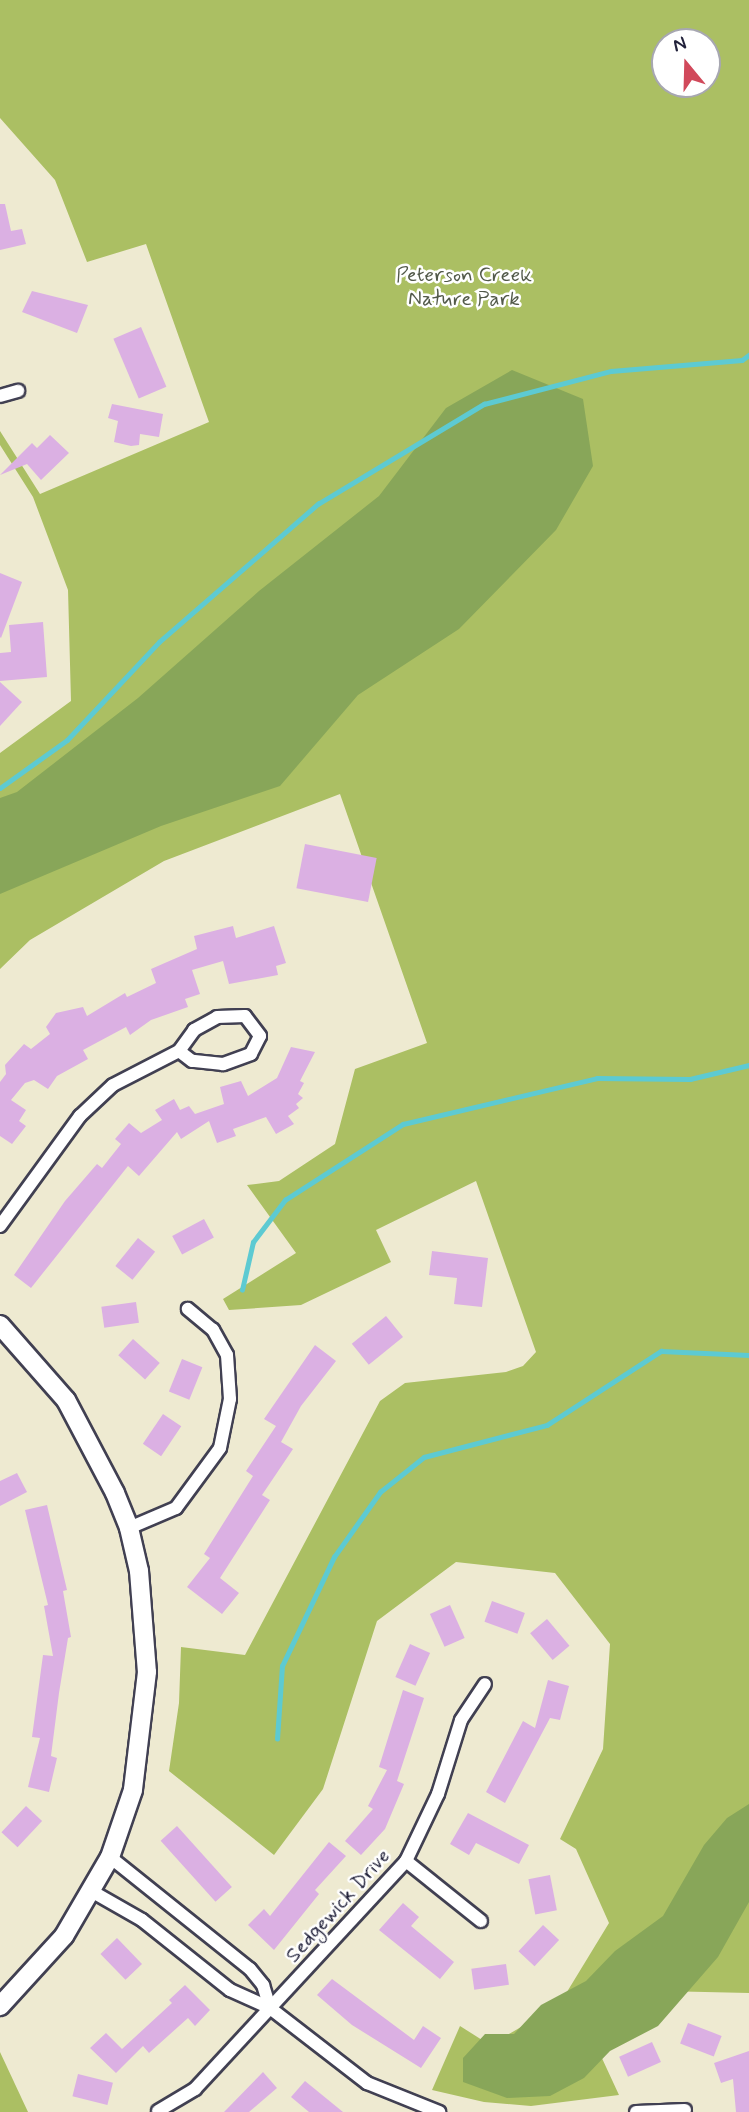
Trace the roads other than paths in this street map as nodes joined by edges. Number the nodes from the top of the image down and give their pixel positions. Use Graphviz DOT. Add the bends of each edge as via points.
graph roads {
  1 [pos="18,391"];
  2 [pos="0,396"];
  3 [pos="179,1051"];
  4 [pos="0,1226"];
  5 [pos="188,1309"];
  6 [pos="0,1325"];
  7 [pos="129,1528"];
  8 [pos="485,1684"];
  9 [pos="110,1857"];
  10 [pos="406,1861"];
  11 [pos="93,1892"];
  12 [pos="481,1921"];
  13 [pos="0,2006"];
  14 [pos="270,2008"];
  15 [pos="685,2110"];
  16 [pos="158,2111"];
  17 [pos="439,2112"];
  18 [pos="636,2112"];
  1 -- 2 [label="street"];
  3 -- 3 [label="street" via="192,1061 223,1063 251,1054 260,1036 245,1016 228,1014 194,1030"];
  3 -- 4 [label="street" via="113,1085 96,1100"];
  5 -- 7 [label="street" via="213,1330 227,1355 230,1399 220,1448 176,1508"];
  6 -- 7 [label="main road" via="66,1400"];
  7 -- 9 [label="main road" via="145,1608 144,1722 133,1790"];
  8 -- 10 [label="street, Sedgewick Drive" via="461,1720 438,1794"];
  9 -- 11 [label="main road"];
  9 -- 14 [label="street" via="250,1969 263,1985"];
  10 -- 12 [label="street"];
  10 -- 14 [label="street, Sedgewick Drive"];
  11 -- 13 [label="main road" via="34,1972"];
  11 -- 14 [label="street" via="142,1920 230,1990"];
  14 -- 16 [label="street, Sedgewick Drive" via="195,2090"];
  14 -- 17 [label="street" via="367,2083"];
  15 -- 18 [label="street"];
}
